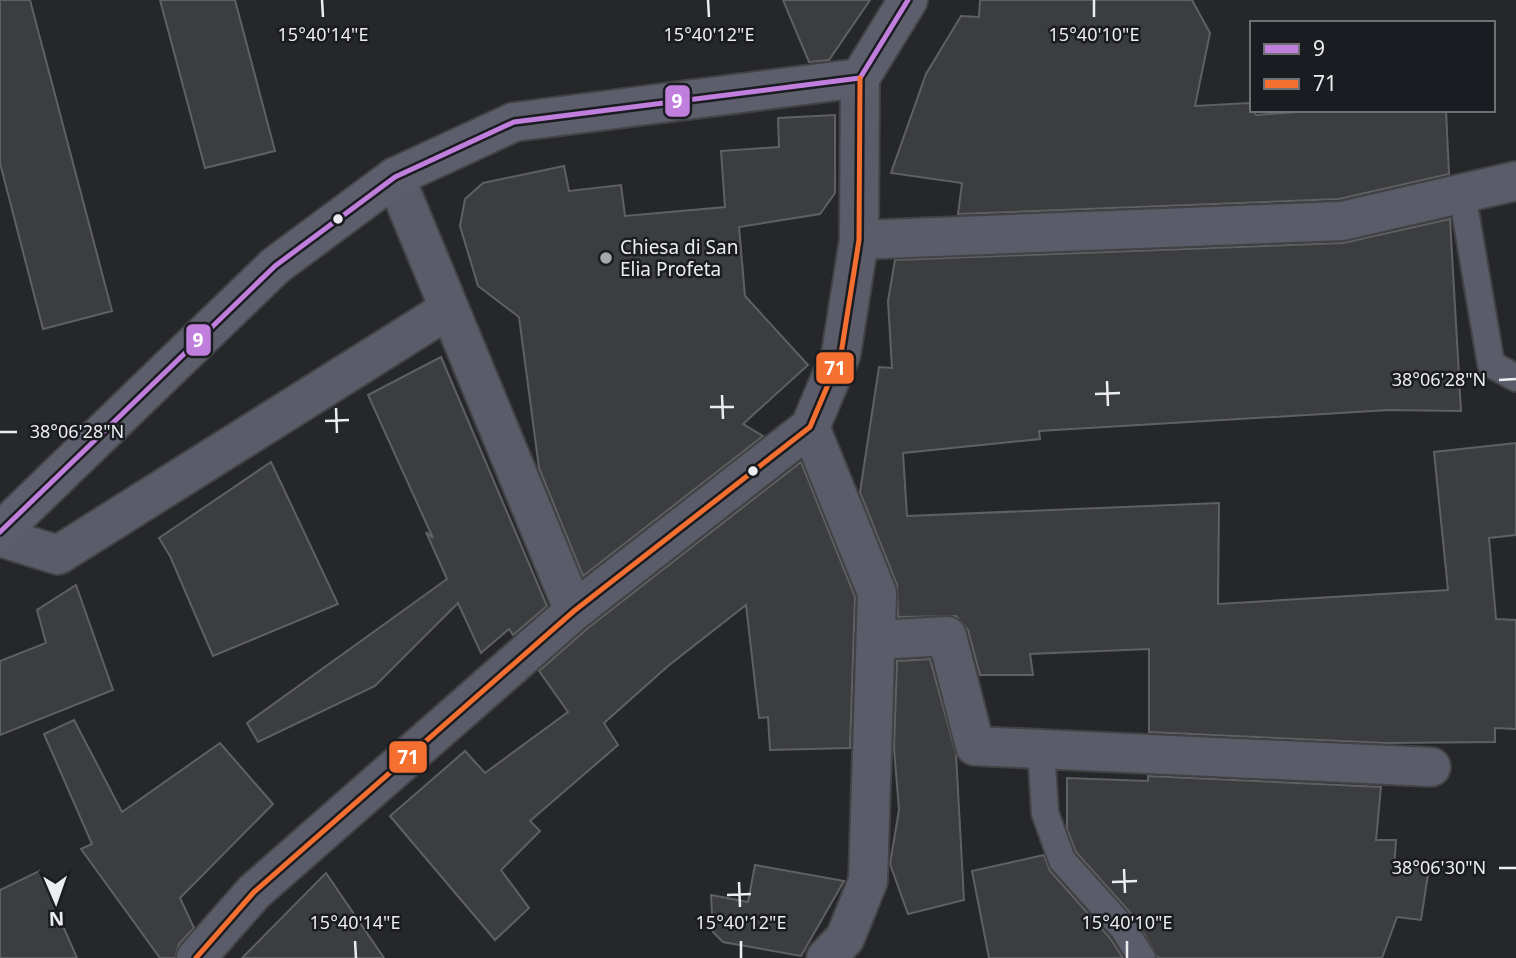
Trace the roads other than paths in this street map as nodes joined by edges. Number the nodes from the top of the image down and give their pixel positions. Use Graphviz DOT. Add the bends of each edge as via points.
graph roads {
  1 [pos="908,0"];
  2 [pos="860,78"];
  3 [pos="395,177"];
  4 [pos="1516,181"];
  5 [pos="1462,193"];
  6 [pos="859,240"];
  7 [pos="449,309"];
  8 [pos="1516,378"];
  9 [pos="810,427"];
  10 [pos="0,534"];
  11 [pos="574,611"];
  12 [pos="876,640"];
  13 [pos="1041,749"];
  14 [pos="1431,767"];
  15 [pos="196,958"];
  16 [pos="826,958"];
  17 [pos="1142,958"];
  1 -- 2 [label="main road"];
  2 -- 3 [label="main road" via="514,122"];
  2 -- 6 [label="street"];
  3 -- 7 [label="street"];
  3 -- 10 [label="main road" via="275,266"];
  4 -- 5 [label="street"];
  5 -- 6 [label="street" via="1342,221"];
  5 -- 8 [label="lane" via="1491,365"];
  6 -- 9 [label="street" via="841,354"];
  7 -- 10 [label="street" via="58,555"];
  7 -- 11 [label="street"];
  9 -- 11 [label="street"];
  9 -- 12 [label="street" via="877,593"];
  11 -- 15 [label="street" via="254,892"];
  12 -- 13 [label="street" via="947,636 975,746"];
  12 -- 16 [label="street" via="868,881 845,938"];
  13 -- 14 [label="street"];
  13 -- 17 [label="lane" via="1045,813 1062,860 1123,928"];
}
